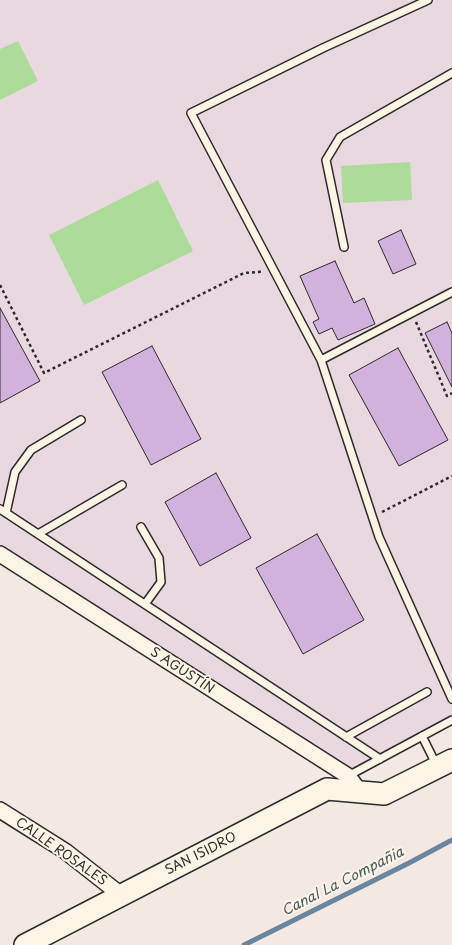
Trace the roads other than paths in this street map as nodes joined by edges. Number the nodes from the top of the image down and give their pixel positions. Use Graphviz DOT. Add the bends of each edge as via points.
graph roads {
  1 [pos="428,0"];
  2 [pos="452,73"];
  3 [pos="344,247"];
  4 [pos="452,292"];
  5 [pos="321,360"];
  6 [pos="81,420"];
  7 [pos="122,484"];
  8 [pos="3,511"];
  9 [pos="141,527"];
  10 [pos="38,534"];
  11 [pos="0,554"];
  12 [pos="145,604"];
  13 [pos="427,692"];
  14 [pos="452,699"];
  15 [pos="452,720"];
  16 [pos="422,736"];
  17 [pos="346,737"];
  18 [pos="380,759"];
  19 [pos="445,763"];
  20 [pos="354,784"];
  21 [pos="0,810"];
  22 [pos="121,895"];
  23 [pos="25,945"];
  1 -- 5 [label="lane" via="191,113"];
  2 -- 3 [label="lane" via="340,137 326,160"];
  4 -- 5 [label="lane"];
  5 -- 14 [label="lane" via="379,537"];
  6 -- 8 [label="lane" via="31,450 15,472"];
  7 -- 10 [label="lane"];
  8 -- 10 [label="lane"];
  9 -- 12 [label="lane" via="159,558 161,582"];
  10 -- 12 [label="lane"];
  11 -- 20 [label="street, S AGUSTÍN"];
  12 -- 17 [label="lane"];
  13 -- 17 [label="lane"];
  15 -- 16 [label="lane"];
  16 -- 18 [label="lane"];
  16 -- 19 [label="lane"];
  17 -- 18 [label="lane"];
  18 -- 20 [label="lane"];
  19 -- 20 [label="main road, SAN ISIDRO" via="384,794"];
  20 -- 22 [label="main road, SAN ISIDRO" via="326,789"];
  21 -- 22 [label="street, CALLE ROSALES" via="65,852"];
  22 -- 23 [label="main road, SAN ISIDRO"];
}
